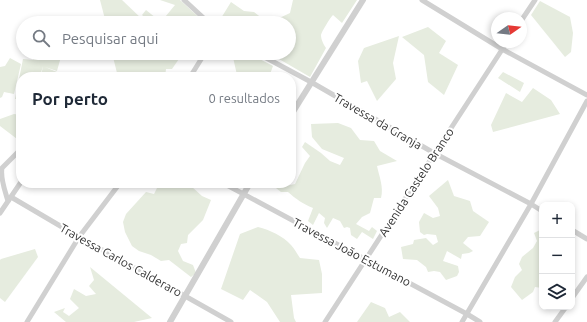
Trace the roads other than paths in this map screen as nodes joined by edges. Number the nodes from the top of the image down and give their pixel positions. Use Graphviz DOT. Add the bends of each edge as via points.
graph roads {
  1 [pos="184,0"];
  2 [pos="363,0"];
  3 [pos="422,0"];
  4 [pos="535,0"];
  5 [pos="527,12"];
  6 [pos="201,16"];
  7 [pos="502,49"];
  8 [pos="201,60"];
  9 [pos="270,60"];
  10 [pos="193,72"];
  11 [pos="292,72"];
  12 [pos="296,74"];
  13 [pos="311,82"];
  14 [pos="587,95"];
  15 [pos="587,101"];
  16 [pos="296,107"];
  17 [pos="434,153"];
  18 [pos="16,154"];
  19 [pos="17,188"];
  20 [pos="116,188"];
  21 [pos="232,188"];
  22 [pos="247,188"];
  23 [pos="243,194"];
  24 [pos="10,199"];
  25 [pos="531,204"];
  26 [pos="539,209"];
  27 [pos="0,213"];
  28 [pos="575,232"];
  29 [pos="79,237"];
  30 [pos="587,239"];
  31 [pos="366,260"];
  32 [pos="587,277"];
  33 [pos="575,294"];
  34 [pos="185,296"];
  35 [pos="564,310"];
  36 [pos="467,314"];
  37 [pos="27,322"];
  38 [pos="170,322"];
  39 [pos="231,322"];
  40 [pos="324,322"];
  41 [pos="462,322"];
  42 [pos="480,322"];
  43 [pos="555,322"];
  1 -- 6 [label="street"];
  2 -- 13 [label="street"];
  3 -- 7 [label="street"];
  4 -- 5 [label="street"];
  7 -- 14 [label="street"];
  7 -- 17 [label="street, Avenida Castelo Branco"];
  8 -- 10 [label="street"];
  9 -- 11 [label="street, Travessa da Granja"];
  12 -- 13 [label="street, Travessa da Granja"];
  13 -- 16 [label="street"];
  13 -- 17 [label="street, Travessa da Granja"];
  15 -- 25 [label="street"];
  17 -- 25 [label="street, Travessa da Granja"];
  17 -- 31 [label="street, Avenida Castelo Branco"];
  18 -- 24 [label="street" via="1,170"];
  19 -- 24 [label="street"];
  20 -- 29 [label="street"];
  21 -- 23 [label="street, Travessa João Estumano"];
  22 -- 23 [label="street"];
  23 -- 31 [label="street, Travessa João Estumano"];
  23 -- 34 [label="street"];
  24 -- 27 [label="street"];
  24 -- 29 [label="street, Travessa Carlos Calderaro"];
  25 -- 26 [label="street, Travessa da Granja"];
  25 -- 36 [label="street"];
  28 -- 30 [label="street"];
  29 -- 34 [label="street, Travessa Carlos Calderaro"];
  29 -- 37 [label="street"];
  31 -- 36 [label="street, Travessa João Estumano"];
  31 -- 40 [label="street, Avenida Castelo Branco"];
  32 -- 33 [label="street"];
  34 -- 38 [label="street"];
  34 -- 39 [label="street, Travessa Carlos Calderaro"];
  35 -- 43 [label="street"];
  36 -- 41 [label="street"];
  36 -- 42 [label="street, Travessa João Estumano"];
}
